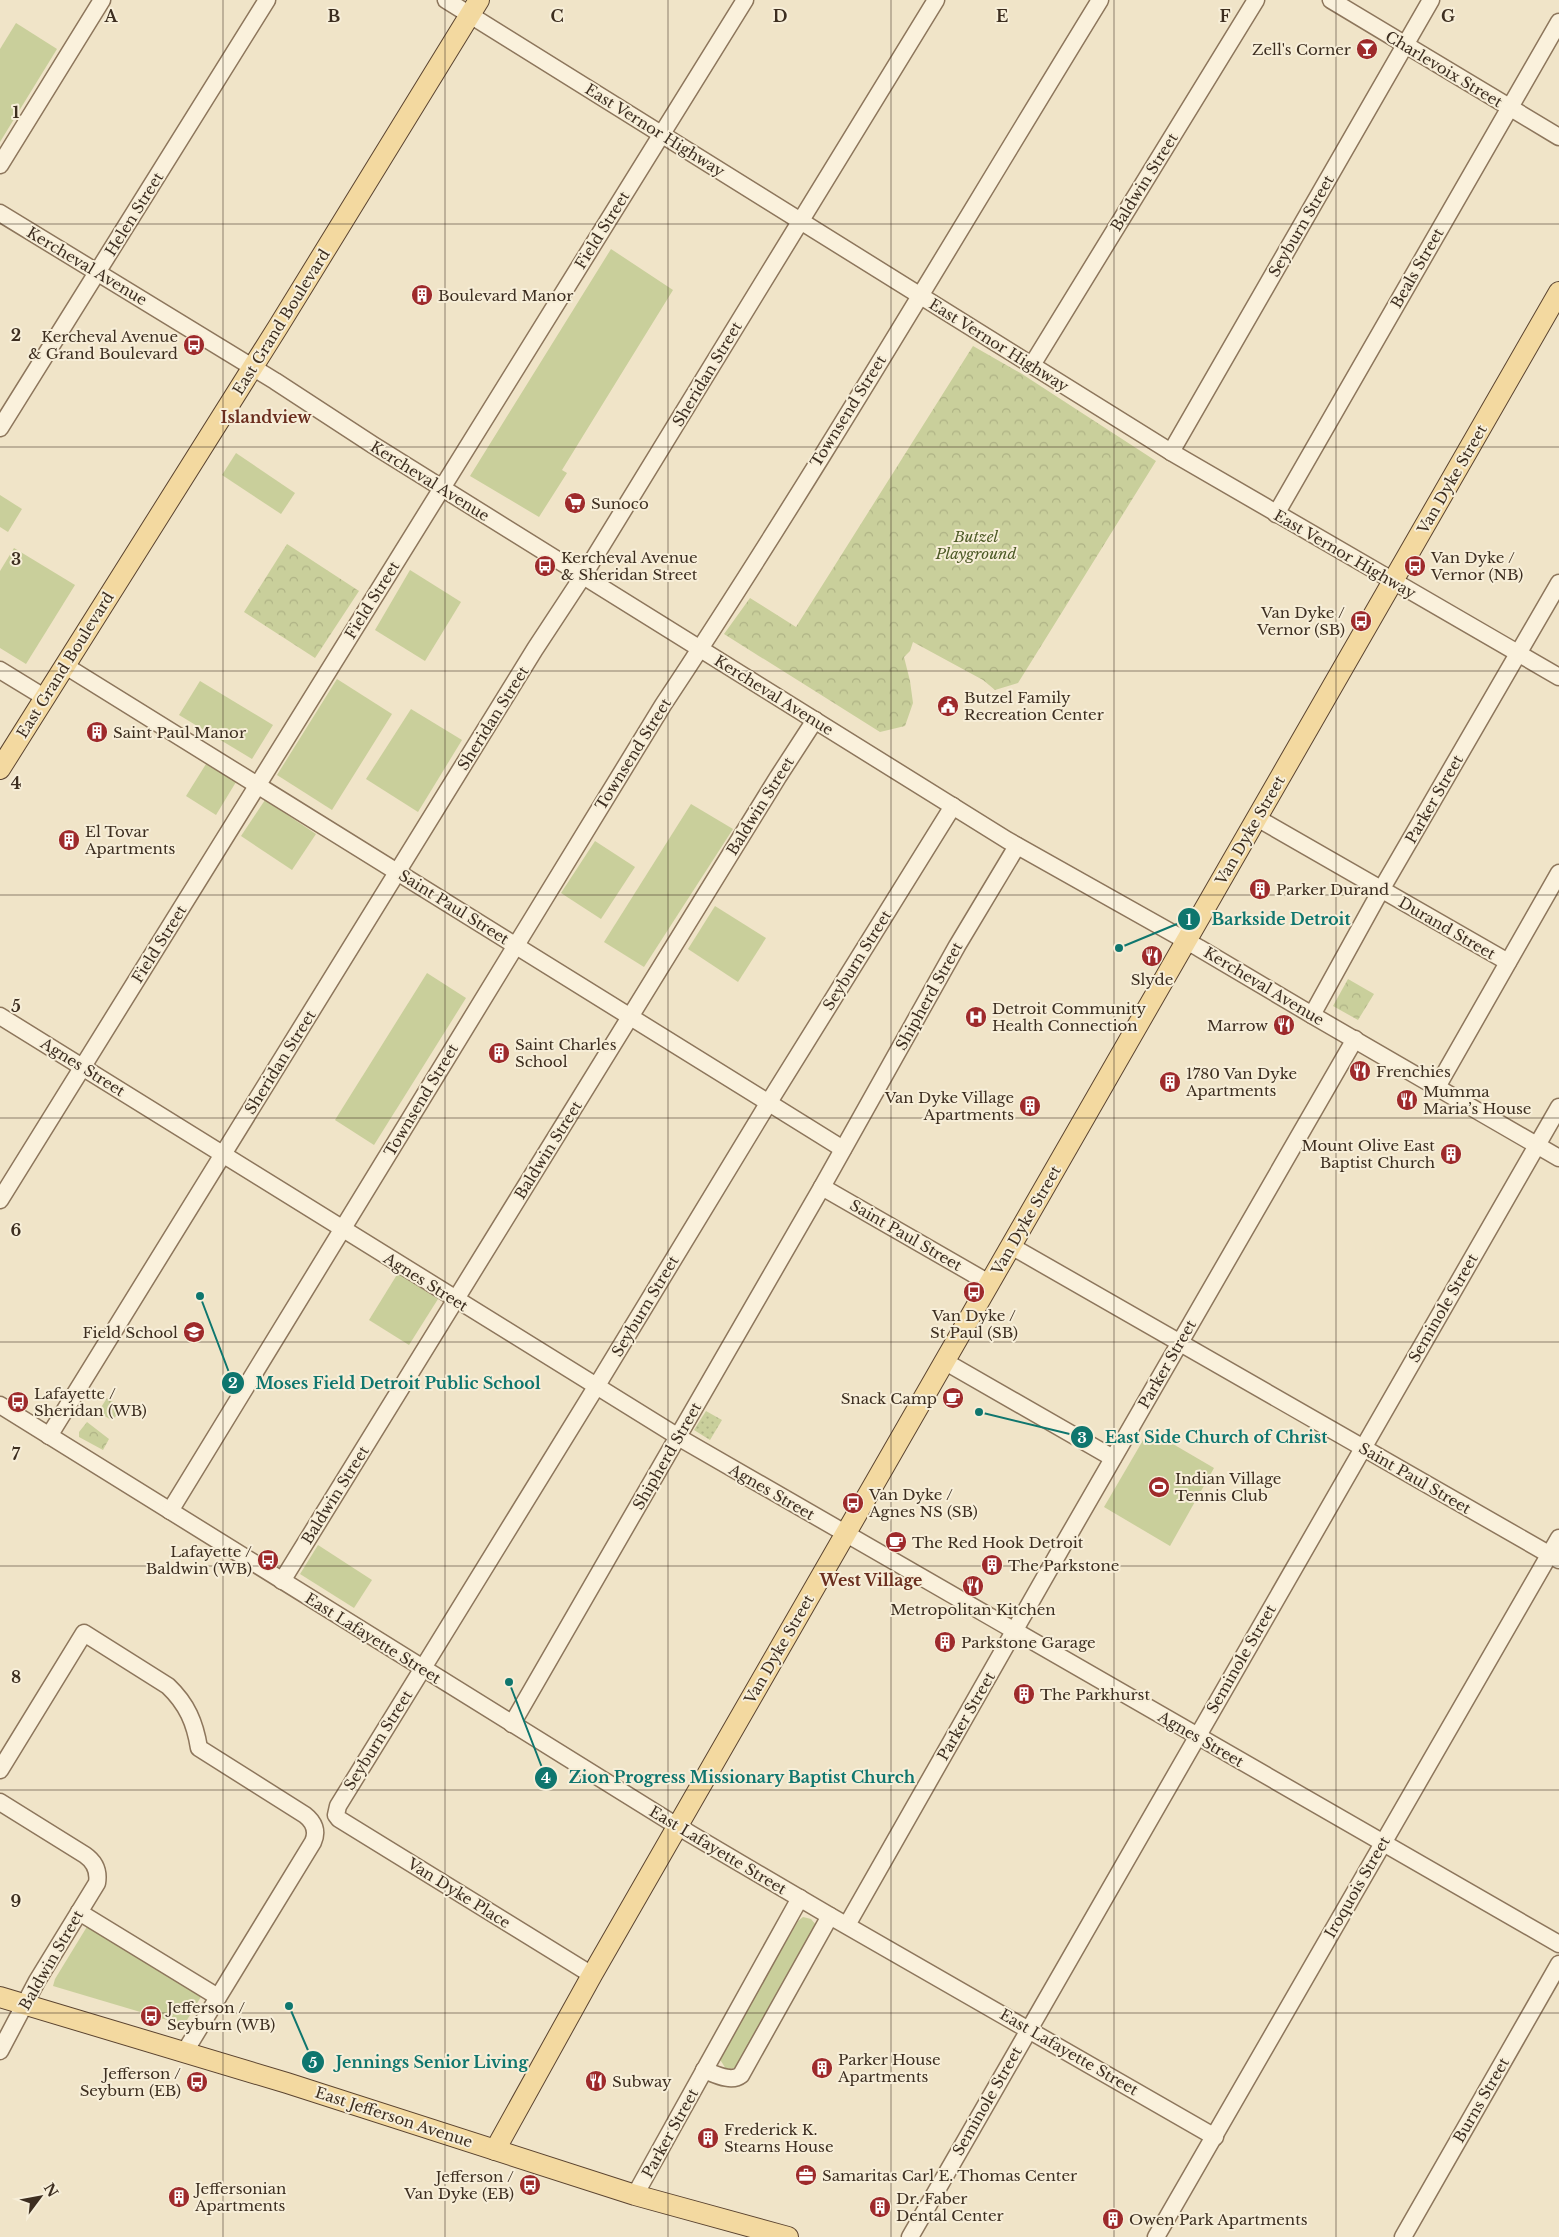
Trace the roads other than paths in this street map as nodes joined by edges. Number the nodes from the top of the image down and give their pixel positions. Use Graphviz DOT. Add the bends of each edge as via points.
graph roads {
  1 [pos="102,0"];
  2 [pos="267,0"];
  3 [pos="446,0"];
  4 [pos="745,0"];
  5 [pos="936,0"];
  6 [pos="1100,0"];
  7 [pos="1256,0"];
  8 [pos="1331,0"];
  9 [pos="1431,0"];
  10 [pos="474,7"];
  11 [pos="1559,22"];
  12 [pos="1404,46"];
  13 [pos="1509,109"];
  14 [pos="661,134"];
  15 [pos="1559,137"];
  16 [pos="0,165"];
  17 [pos="0,213"];
  18 [pos="800,220"];
  19 [pos="97,273"];
  20 [pos="1559,292"];
  21 [pos="920,296"];
  22 [pos="1032,365"];
  23 [pos="252,367"];
  24 [pos="0,428"];
  25 [pos="1171,452"];
  26 [pos="442,488"];
  27 [pos="1276,514"];
  28 [pos="584,576"];
  29 [pos="1392,582"];
  30 [pos="1559,583"];
  31 [pos="699,649"];
  32 [pos="1519,654"];
  33 [pos="64,665"];
  34 [pos="0,670"];
  35 [pos="1559,677"];
  36 [pos="44,697"];
  37 [pos="815,720"];
  38 [pos="0,770"];
  39 [pos="257,785"];
  40 [pos="953,806"];
  41 [pos="1257,818"];
  42 [pos="1017,846"];
  43 [pos="397,872"];
  44 [pos="1559,873"];
  45 [pos="1381,890"];
  46 [pos="1188,941"];
  47 [pos="516,945"];
  48 [pos="1508,962"];
  49 [pos="1312,1015"];
  50 [pos="0,1016"];
  51 [pos="630,1016"];
  52 [pos="1355,1039"];
  53 [pos="82,1067"];
  54 [pos="1437,1087"];
  55 [pos="769,1102"];
  56 [pos="1559,1107"];
  57 [pos="1537,1145"];
  58 [pos="843,1148"];
  59 [pos="222,1154"];
  60 [pos="1559,1158"];
  61 [pos="822,1187"];
  62 [pos="0,1200"];
  63 [pos="342,1230"];
  64 [pos="1011,1246"];
  65 [pos="989,1283"];
  66 [pos="455,1300"];
  67 [pos="1180,1342"];
  68 [pos="944,1361"];
  69 [pos="596,1387"];
  70 [pos="0,1405"];
  71 [pos="49,1436"];
  72 [pos="678,1437"];
  73 [pos="1363,1448"];
  74 [pos="1113,1458"];
  75 [pos="170,1512"];
  76 [pos="845,1534"];
  77 [pos="1559,1538"];
  78 [pos="1554,1558"];
  79 [pos="282,1581"];
  80 [pos="1015,1632"];
  81 [pos="422,1668"];
  82 [pos="512,1724"];
  83 [pos="1197,1736"];
  84 [pos="0,1770"];
  85 [pos="0,1802"];
  86 [pos="338,1806"];
  87 [pos="677,1826"];
  88 [pos="1382,1843"];
  89 [pos="800,1898"];
  90 [pos="79,1912"];
  91 [pos="830,1916"];
  92 [pos="848,1926"];
  93 [pos="1559,1944"];
  94 [pos="1559,1964"];
  95 [pos="592,1975"];
  96 [pos="218,1997"];
  97 [pos="0,1998"];
  98 [pos="23,2005"];
  99 [pos="1029,2028"];
  100 [pos="0,2051"];
  101 [pos="184,2053"];
  102 [pos="704,2070"];
  103 [pos="1216,2137"];
  104 [pos="495,2150"];
  105 [pos="635,2195"];
  106 [pos="788,2237"];
  107 [pos="910,2237"];
  108 [pos="1156,2237"];
  109 [pos="1403,2237"];
  1 -- 16 [label="street"];
  2 -- 19 [label="street, Helen Street"];
  3 -- 10 [label="street, East Vernor Highway"];
  4 -- 14 [label="street, Field Street"];
  5 -- 18 [label="street, Sheridan Street"];
  6 -- 21 [label="street, Townsend Street"];
  7 -- 22 [label="street, Baldwin Street"];
  8 -- 12 [label="street, Charlevoix Street"];
  9 -- 12 [label="street, Seyburn Street"];
  10 -- 14 [label="street, East Vernor Highway"];
  10 -- 23 [label="main road, East Grand Boulevard"];
  11 -- 13 [label="street, Beals Street"];
  12 -- 13 [label="street, Charlevoix Street"];
  12 -- 25 [label="street, Seyburn Street"];
  13 -- 15 [label="street, Charlevoix Street"];
  13 -- 27 [label="street, Beals Street"];
  14 -- 18 [label="street, East Vernor Highway"];
  14 -- 26 [label="street, Field Street"];
  17 -- 19 [label="street, Kercheval Avenue"];
  18 -- 21 [label="street, East Vernor Highway"];
  18 -- 28 [label="street, Sheridan Street"];
  19 -- 23 [label="street, Kercheval Avenue"];
  19 -- 24 [label="street, Helen Street"];
  20 -- 29 [label="main road, Van Dyke Street"];
  21 -- 22 [label="street, East Vernor Highway"];
  21 -- 31 [label="street, Townsend Street"];
  22 -- 25 [label="street, East Vernor Highway"];
  23 -- 26 [label="street, Kercheval Avenue"];
  23 -- 33 [label="main road, East Grand Boulevard"];
  25 -- 27 [label="street, East Vernor Highway"];
  26 -- 28 [label="street, Kercheval Avenue"];
  26 -- 39 [label="street, Field Street"];
  27 -- 29 [label="street, East Vernor Highway"];
  28 -- 31 [label="street, Kercheval Avenue"];
  28 -- 43 [label="street, Sheridan Street"];
  29 -- 32 [label="street, East Vernor Highway"];
  29 -- 41 [label="main road, Van Dyke Street"];
  30 -- 32 [label="street, Parker Street"];
  31 -- 37 [label="street, Kercheval Avenue"];
  31 -- 47 [label="street, Townsend Street"];
  32 -- 35 [label="street, East Vernor Highway"];
  32 -- 45 [label="street, Parker Street"];
  33 -- 36 [label="main road, East Grand Boulevard"];
  33 -- 39 [label="street, Saint Paul Street"];
  34 -- 36 [label="street"];
  36 -- 38 [label="main road, East Grand Boulevard"];
  37 -- 40 [label="street, Kercheval Avenue"];
  37 -- 51 [label="street, Baldwin Street"];
  39 -- 43 [label="street, Saint Paul Street"];
  39 -- 53 [label="street, Field Street"];
  40 -- 42 [label="street, Kercheval Avenue"];
  40 -- 55 [label="street, Seyburn Street"];
  41 -- 45 [label="street, Durand Street"];
  41 -- 46 [label="main road, Van Dyke Street"];
  42 -- 46 [label="street, Kercheval Avenue"];
  42 -- 58 [label="street, Shipherd Street"];
  43 -- 47 [label="street, Saint Paul Street"];
  43 -- 59 [label="street, Sheridan Street"];
  44 -- 48 [label="street"];
  45 -- 48 [label="street, Durand Street"];
  45 -- 49 [label="street, Parker Street"];
  46 -- 49 [label="street, Kercheval Avenue"];
  46 -- 64 [label="main road, Van Dyke Street"];
  47 -- 51 [label="street, Saint Paul Street"];
  47 -- 63 [label="street, Townsend Street"];
  48 -- 54 [label="street"];
  49 -- 52 [label="street, Kercheval Avenue"];
  50 -- 53 [label="street, Agnes Street"];
  51 -- 55 [label="street, Saint Paul Street"];
  51 -- 66 [label="street, Baldwin Street"];
  52 -- 54 [label="street, Kercheval Avenue"];
  52 -- 67 [label="street, Parker Street"];
  53 -- 59 [label="street, Agnes Street"];
  53 -- 62 [label="street, Field Street"];
  54 -- 57 [label="street, Kercheval Avenue"];
  55 -- 58 [label="street, Saint Paul Street"];
  55 -- 69 [label="street, Seyburn Street"];
  56 -- 57 [label="street, Seminole Street"];
  57 -- 60 [label="street, Kercheval Avenue"];
  57 -- 73 [label="street, Seminole Street"];
  58 -- 61 [label="street, Shipherd Street"];
  59 -- 63 [label="street, Agnes Street"];
  59 -- 71 [label="street, Sheridan Street"];
  61 -- 65 [label="street, Saint Paul Street"];
  61 -- 72 [label="street, Shipherd Street"];
  63 -- 66 [label="street, Agnes Street"];
  63 -- 75 [label="street, Townsend Street"];
  64 -- 65 [label="main road, Van Dyke Street"];
  64 -- 67 [label="street, Saint Paul Street"];
  65 -- 68 [label="main road, Van Dyke Street"];
  66 -- 69 [label="street, Agnes Street"];
  66 -- 79 [label="street, Baldwin Street"];
  67 -- 73 [label="street, Saint Paul Street"];
  67 -- 74 [label="street, Parker Street"];
  68 -- 74 [label="street"];
  68 -- 76 [label="main road, Van Dyke Street"];
  69 -- 72 [label="street, Agnes Street"];
  69 -- 81 [label="street, Seyburn Street"];
  70 -- 71 [label="street, East Lafayette Street"];
  71 -- 75 [label="street, East Lafayette Street"];
  72 -- 76 [label="street, Agnes Street"];
  72 -- 82 [label="street, Shipherd Street"];
  73 -- 78 [label="street, Saint Paul Street"];
  73 -- 83 [label="street, Seminole Street"];
  74 -- 80 [label="street, Parker Street"];
  75 -- 79 [label="street, East Lafayette Street"];
  76 -- 80 [label="street, Agnes Street"];
  76 -- 87 [label="main road, Van Dyke Street"];
  77 -- 78 [label="street, Iroquois Street"];
  78 -- 88 [label="street, Iroquois Street"];
  79 -- 81 [label="street, East Lafayette Street"];
  80 -- 83 [label="street, Agnes Street"];
  80 -- 92 [label="street, Parker Street"];
  81 -- 82 [label="street, East Lafayette Street"];
  81 -- 86 [label="street, Seyburn Street"];
  82 -- 87 [label="street, East Lafayette Street"];
  83 -- 88 [label="street, Agnes Street"];
  83 -- 99 [label="street, Seminole Street"];
  84 -- 96 [label="street" via="84,1634 168,1686 195,1725 199,1748 305,1815 315,1828 313,1842"];
  85 -- 90 [label="street, Baldwin Street" via="91,1859 97,1869 97,1884"];
  86 -- 95 [label="street, Van Dyke Place" via="336,1815 339,1819"];
  87 -- 89 [label="street, East Lafayette Street"];
  87 -- 95 [label="main road, Van Dyke Street"];
  88 -- 93 [label="street, Agnes Street"];
  88 -- 103 [label="street, Iroquois Street"];
  89 -- 91 [label="street, East Lafayette Street"];
  89 -- 102 [label="street, Parker Street"];
  90 -- 96 [label="street"];
  90 -- 98 [label="street, Baldwin Street"];
  91 -- 92 [label="street, East Lafayette Street"];
  91 -- 102 [label="street, Parker Street" via="741,2075 727,2078"];
  92 -- 99 [label="street, East Lafayette Street"];
  94 -- 109 [label="street, Burns Street"];
  95 -- 104 [label="main road, Van Dyke Street"];
  96 -- 101 [label="street"];
  97 -- 98 [label="main road, East Jefferson Avenue"];
  98 -- 100 [label="street, Baldwin Street"];
  98 -- 101 [label="main road, East Jefferson Avenue"];
  99 -- 103 [label="street, East Lafayette Street"];
  99 -- 107 [label="street, Seminole Street"];
  101 -- 104 [label="main road, East Jefferson Avenue"];
  102 -- 105 [label="street, Parker Street"];
  103 -- 108 [label="street, Iroquois Street"];
  104 -- 105 [label="main road, East Jefferson Avenue"];
  105 -- 106 [label="main road, East Jefferson Avenue"];
}
